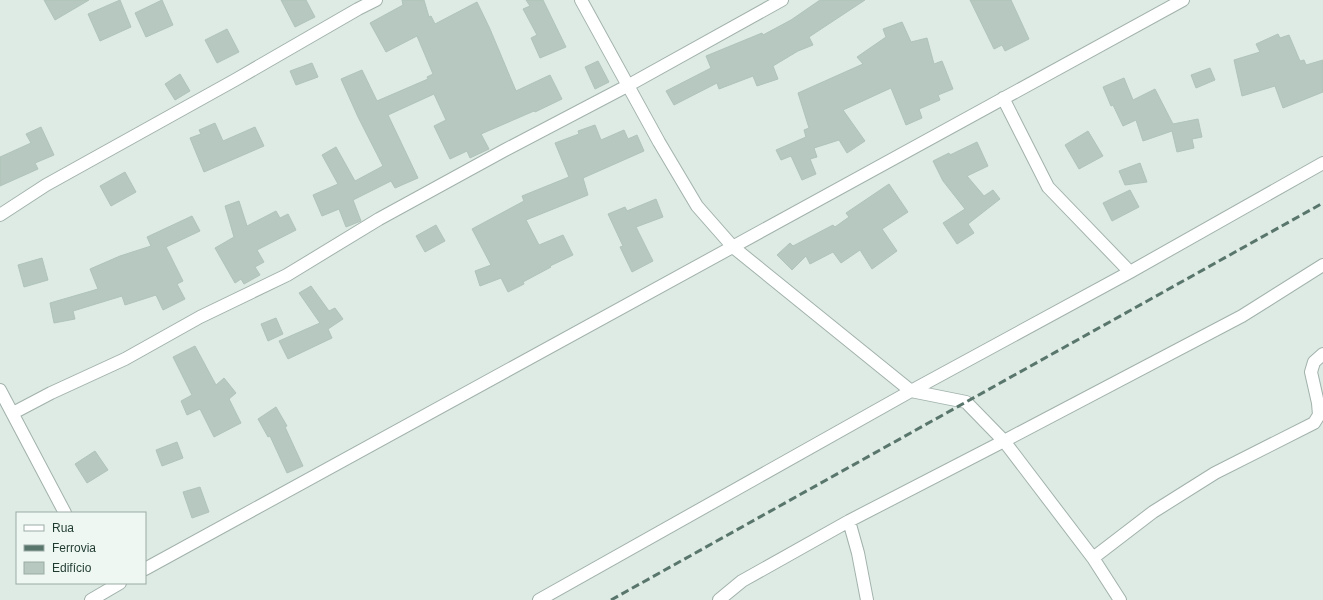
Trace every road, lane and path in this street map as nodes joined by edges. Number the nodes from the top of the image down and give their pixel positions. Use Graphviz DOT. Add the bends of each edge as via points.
graph roads {
  1 [pos="376,0"];
  2 [pos="581,0"];
  3 [pos="782,0"];
  4 [pos="1183,0"];
  5 [pos="629,85"];
  6 [pos="1003,98"];
  7 [pos="1323,163"];
  8 [pos="0,214"];
  9 [pos="732,247"];
  10 [pos="1323,265"];
  11 [pos="1130,272"];
  12 [pos="1323,354"];
  13 [pos="0,390"];
  14 [pos="912,391"];
  15 [pos="13,413"];
  16 [pos="1004,441"];
  17 [pos="64,512"];
  18 [pos="849,521"];
  19 [pos="1093,558"];
  20 [pos="146,569"];
  21 [pos="119,584"];
  22 [pos="110,591"];
  23 [pos="91,600"];
  24 [pos="539,600"];
  25 [pos="719,600"];
  26 [pos="867,600"];
  27 [pos="1120,600"];
  1 -- 8 [label="street" via="46,185"];
  2 -- 5 [label="street"];
  3 -- 5 [label="street"];
  4 -- 6 [label="street"];
  5 -- 9 [label="street" via="697,206"];
  5 -- 15 [label="street" via="379,219 287,275 125,359"];
  6 -- 9 [label="street"];
  6 -- 11 [label="street" via="1048,187"];
  7 -- 11 [label="street"];
  9 -- 14 [label="street"];
  9 -- 20 [label="street"];
  10 -- 16 [label="street" via="1242,316"];
  11 -- 14 [label="street"];
  12 -- 19 [label="street" via="1314,362 1311,372 1319,415 1314,422 1214,473 1153,512"];
  13 -- 15 [label="street"];
  14 -- 16 [label="street" via="966,402"];
  14 -- 24 [label="street"];
  15 -- 17 [label="street"];
  16 -- 18 [label="street"];
  16 -- 19 [label="street"];
  18 -- 25 [label="street" via="742,581"];
  18 -- 26 [label="street"];
  19 -- 27 [label="street"];
  21 -- 22 [label="street"];
  22 -- 23 [label="street"];
}
